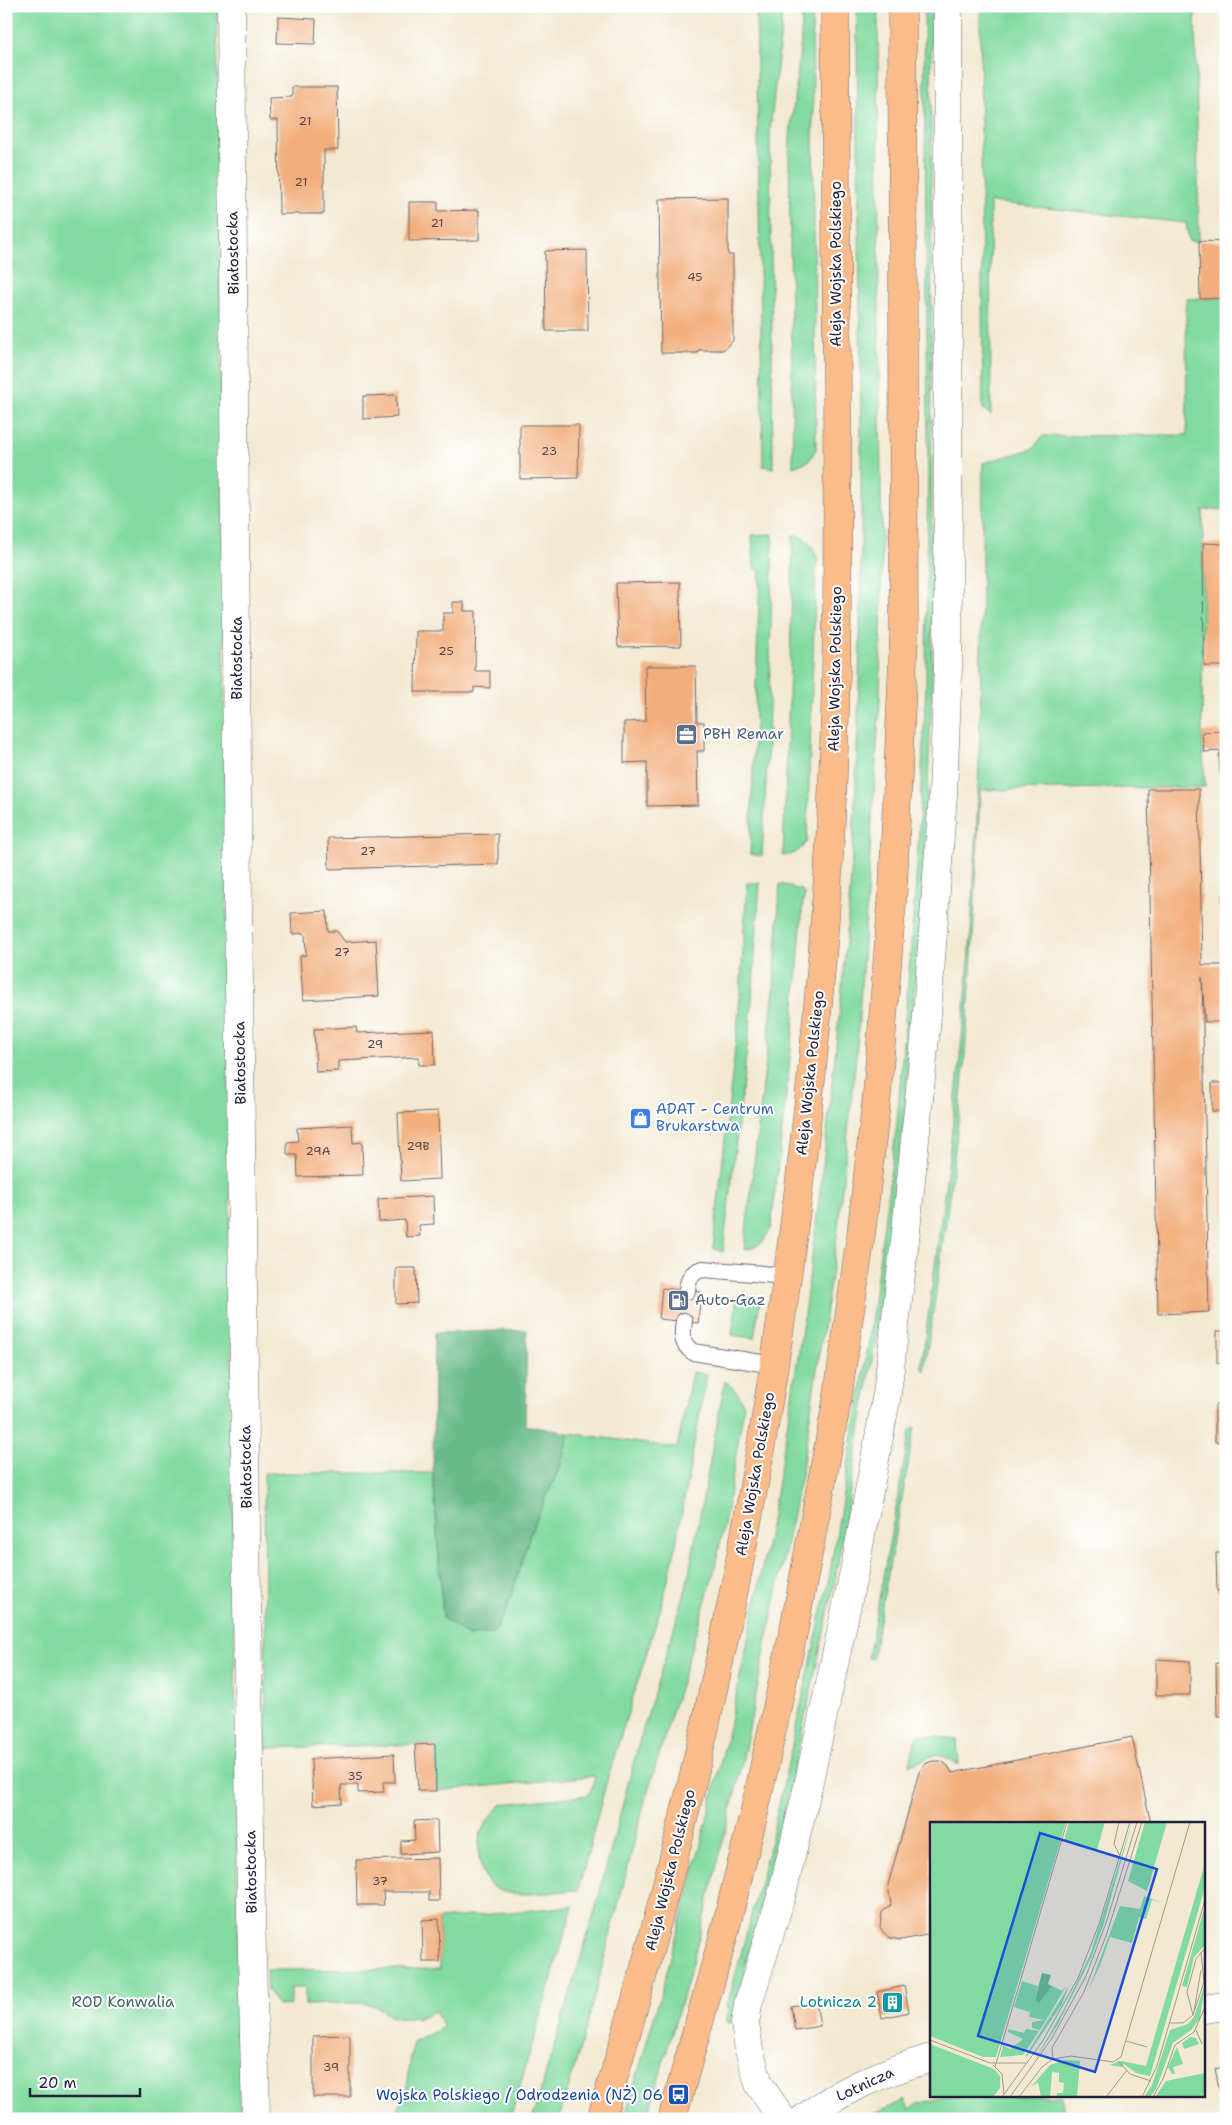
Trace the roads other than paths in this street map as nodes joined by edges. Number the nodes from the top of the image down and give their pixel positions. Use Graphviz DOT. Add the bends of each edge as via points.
graph roads {
  1 [pos="231,6"];
  2 [pos="835,6"];
  3 [pos="902,6"];
  4 [pos="948,6"];
  5 [pos="787,1276"];
  6 [pos="687,1291"];
  7 [pos="684,1322"];
  8 [pos="774,1365"];
  9 [pos="1226,2006"];
  10 [pos="1204,2008"];
  11 [pos="930,2058"];
  12 [pos="256,2119"];
  13 [pos="601,2119"];
  14 [pos="672,2119"];
  15 [pos="782,2119"];
  16 [pos="803,2119"];
  1 -- 12 [label="street, Białostocka" via="238,897"];
  2 -- 5 [label="main road, Aleja Wojska Polskiego" via="838,509 834,743 822,955"];
  3 -- 14 [label="main road" via="904,636 893,889 877,1095 837,1401 796,1620 724,1934"];
  4 -- 15 [label="street" via="948,666 943,794 926,1018 906,1231 886,1394 856,1562 808,1786 782,1894 748,2004 745,2024 759,2084"];
  5 -- 6 [label="lane" via="703,1269 692,1274"];
  5 -- 8 [label="main road, Aleja Wojska Polskiego"];
  7 -- 8 [label="lane" via="682,1336 687,1348 693,1352"];
  8 -- 13 [label="main road, Aleja Wojska Polskiego" via="737,1576 705,1729 637,1998"];
  9 -- 10 [label="street"];
  11 -- 16 [label="street, Lotnicza" via="896,2068 852,2087"];
}
